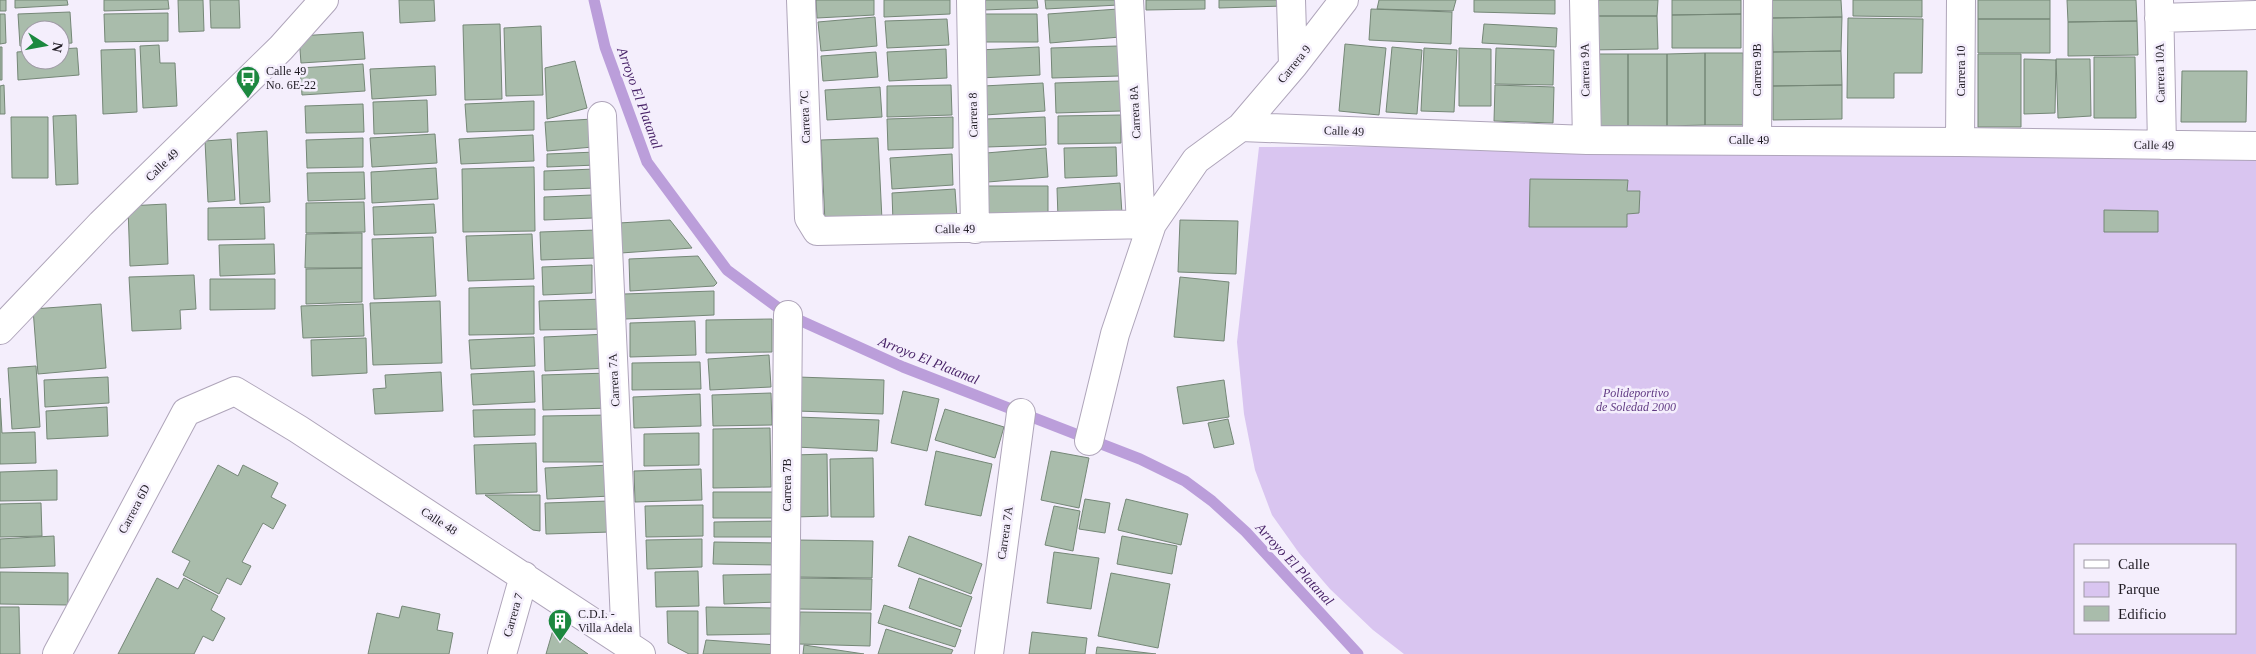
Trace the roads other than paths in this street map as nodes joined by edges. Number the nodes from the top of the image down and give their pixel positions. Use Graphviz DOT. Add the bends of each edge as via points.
graph roads {
  1 [pos="324,0"];
  2 [pos="801,0"];
  3 [pos="971,0"];
  4 [pos="1129,0"];
  5 [pos="1291,0"];
  6 [pos="1344,0"];
  7 [pos="1584,0"];
  8 [pos="1758,0"];
  9 [pos="1961,0"];
  10 [pos="2159,9"];
  11 [pos="2256,15"];
  12 [pos="1293,66"];
  13 [pos="602,116"];
  14 [pos="1242,127"];
  15 [pos="1587,140"];
  16 [pos="1757,140"];
  17 [pos="1960,142"];
  18 [pos="2162,145"];
  19 [pos="2256,146"];
  20 [pos="1146,225"];
  21 [pos="975,229"];
  22 [pos="817,232"];
  23 [pos="788,315"];
  24 [pos="0,330"];
  25 [pos="235,390"];
  26 [pos="1021,413"];
  27 [pos="1089,441"];
  28 [pos="524,576"];
  29 [pos="634,649"];
  30 [pos="56,654"];
  31 [pos="502,654"];
  32 [pos="785,654"];
  33 [pos="989,654"];
  1 -- 24 [label="street, Calle 49" via="281,48 100,224"];
  2 -- 22 [label="street, Carrera 7C" via="809,218"];
  3 -- 21 [label="street, Carrera 8"];
  4 -- 20 [label="street, Carrera 8A"];
  5 -- 12 [label="street"];
  6 -- 12 [label="street, Carrera 9"];
  7 -- 15 [label="street, Carrera 9A"];
  8 -- 16 [label="street, Carrera 9B"];
  9 -- 17 [label="street, Carrera 10"];
  10 -- 11 [label="street"];
  10 -- 18 [label="street, Carrera 10A"];
  12 -- 14 [label="street, Carrera 9"];
  13 -- 29 [label="street, Carrera 7A"];
  14 -- 15 [label="street, Calle 49"];
  14 -- 20 [label="street, Carrera 9" via="1196,160"];
  15 -- 16 [label="street, Calle 49"];
  16 -- 17 [label="street, Calle 49"];
  17 -- 18 [label="street, Calle 49"];
  18 -- 19 [label="street, Calle 49"];
  20 -- 21 [label="street, Calle 49"];
  20 -- 27 [label="street"];
  21 -- 22 [label="street, Calle 49"];
  23 -- 32 [label="street, Carrera 7B"];
  25 -- 28 [label="street, Calle 48"];
  25 -- 30 [label="street, Carrera 6D" via="186,412"];
  26 -- 33 [label="street, Carrera 7A"];
  28 -- 29 [label="street, Calle 48"];
  28 -- 31 [label="street, Carrera 7"];
}
